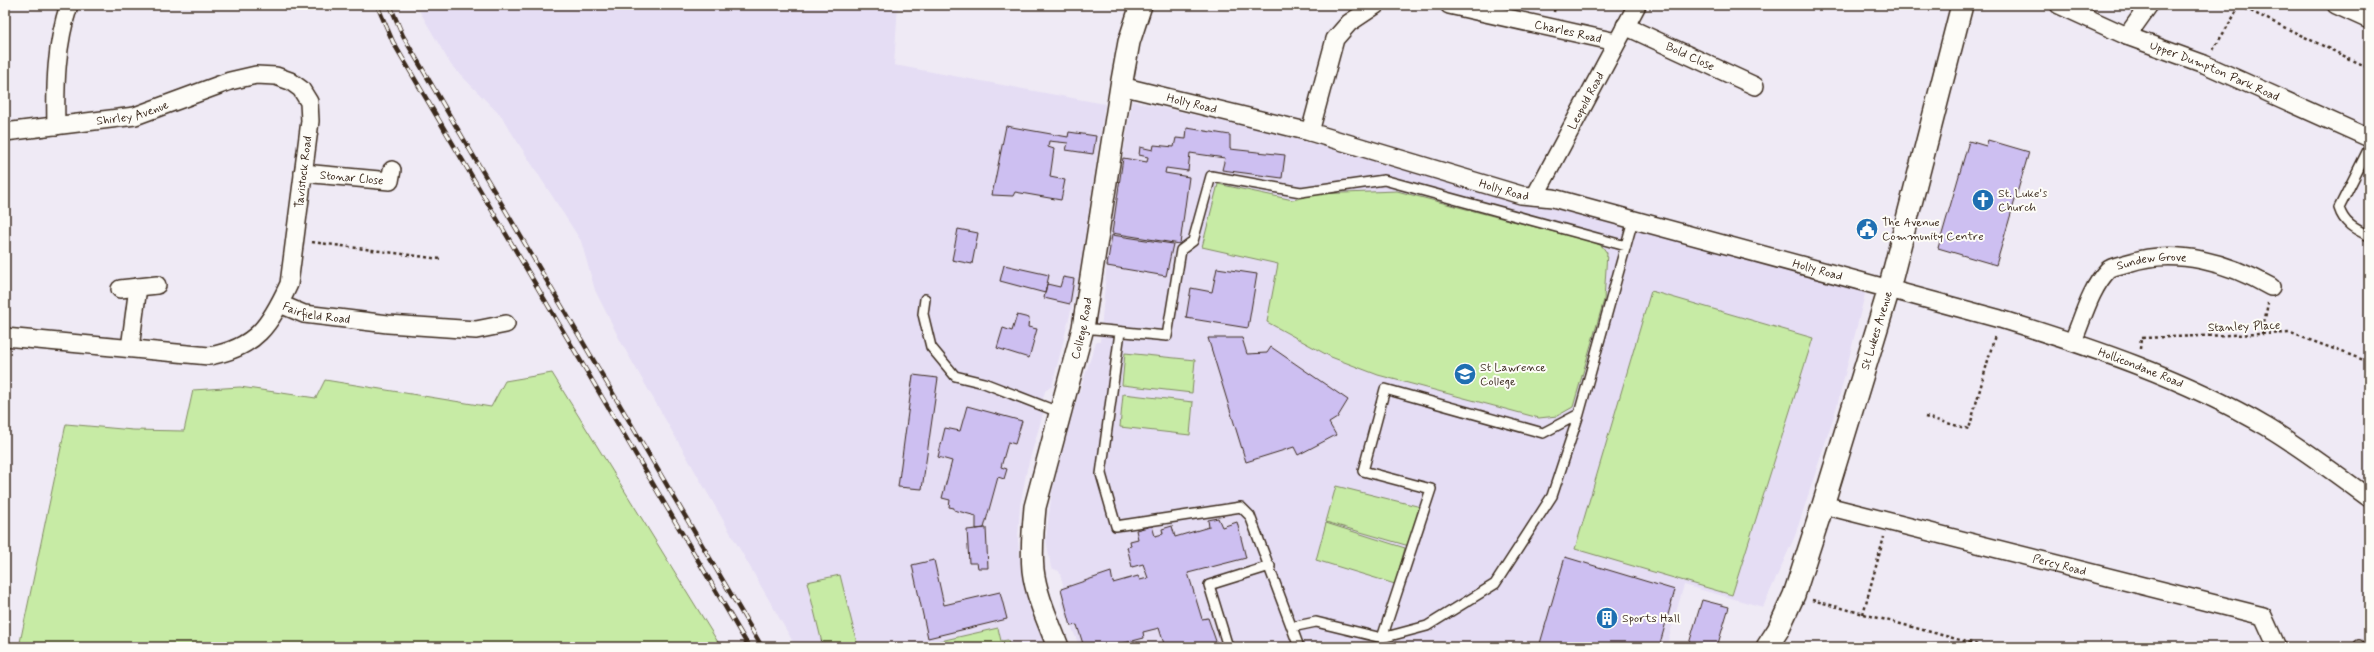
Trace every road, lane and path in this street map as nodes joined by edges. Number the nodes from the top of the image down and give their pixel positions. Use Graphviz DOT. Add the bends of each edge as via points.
graph roads {
  1 [pos="69,5"];
  2 [pos="1141,5"];
  3 [pos="1376,5"];
  4 [pos="1449,5"];
  5 [pos="1637,5"];
  6 [pos="1962,5"];
  7 [pos="2058,5"];
  8 [pos="2149,5"];
  9 [pos="2336,5"];
  10 [pos="2240,6"];
  11 [pos="2369,20"];
  12 [pos="1625,26"];
  13 [pos="2127,36"];
  14 [pos="1616,42"];
  15 [pos="2204,64"];
  16 [pos="2369,68"];
  17 [pos="256,75"];
  18 [pos="1121,86"];
  19 [pos="1755,86"];
  20 [pos="56,126"];
  21 [pos="5,132"];
  22 [pos="1310,132"];
  23 [pos="2369,138"];
  24 [pos="2369,148"];
  25 [pos="392,170"];
  26 [pos="303,173"];
  27 [pos="1535,196"];
  28 [pos="1633,220"];
  29 [pos="2369,236"];
  30 [pos="295,240"];
  31 [pos="1626,246"];
  32 [pos="440,259"];
  33 [pos="157,285"];
  34 [pos="138,287"];
  35 [pos="2271,287"];
  36 [pos="120,289"];
  37 [pos="1889,289"];
  38 [pos="925,299"];
  39 [pos="280,304"];
  40 [pos="2000,319"];
  41 [pos="506,324"];
  42 [pos="1083,328"];
  43 [pos="1120,332"];
  44 [pos="2262,334"];
  45 [pos="5,337"];
  46 [pos="2073,341"];
  47 [pos="130,348"];
  48 [pos="2369,362"];
  49 [pos="2135,364"];
  50 [pos="1061,413"];
  51 [pos="1579,414"];
  52 [pos="1925,417"];
  53 [pos="2369,498"];
  54 [pos="1823,506"];
  55 [pos="1888,522"];
  56 [pos="1270,566"];
  57 [pos="1794,596"];
  58 [pos="1864,614"];
  59 [pos="1292,627"];
  60 [pos="1382,638"];
  61 [pos="1058,647"];
  62 [pos="1228,647"];
  63 [pos="1298,647"];
  64 [pos="1767,647"];
  65 [pos="1986,647"];
  66 [pos="2276,647"];
  1 -- 20 [label="street" via="62,30 55,80"];
  2 -- 18 [label="street, College Road" via="1129,42"];
  3 -- 22 [label="street" via="1349,23 1336,39"];
  4 -- 14 [label="street, Charles Road"];
  5 -- 12 [label="street, Leopold Road"];
  6 -- 37 [label="street, St Lukes Avenue"];
  7 -- 13 [label="street, Upper Dumpton Park Road"];
  8 -- 13 [label="street"];
  9 -- 11 [label="street"];
  10 -- 15 [label="path"];
  10 -- 16 [label="path"];
  12 -- 14 [label="street, Leopold Road"];
  12 -- 19 [label="street, Bold Close"];
  13 -- 15 [label="street, Upper Dumpton Park Road"];
  14 -- 27 [label="street, Leopold Road"];
  15 -- 23 [label="street, Upper Dumpton Park Road"];
  17 -- 20 [label="street, Shirley Avenue" via="230,81 135,116"];
  17 -- 26 [label="street, Tavistock Road" via="276,76 290,81 301,89 309,102 310,121"];
  18 -- 22 [label="street, Holly Road"];
  18 -- 42 [label="street, College Road"];
  20 -- 21 [label="street, Shirley Avenue"];
  22 -- 27 [label="street, Holly Road" via="1521,195"];
  24 -- 29 [label="lane" via="2339,208 2343,219 2354,229"];
  25 -- 26 [label="street, Stonar Close" via="390,181"];
  26 -- 30 [label="street, Tavistock Road"];
  27 -- 28 [label="street, Holly Road" via="1552,198"];
  28 -- 31 [label="lane"];
  28 -- 37 [label="street, Holly Road"];
  30 -- 32 [label="path"];
  30 -- 39 [label="street, Tavistock Road" via="289,284"];
  31 -- 43 [label="lane" via="1384,180 1301,192 1211,176 1193,241 1181,250 1167,336"];
  31 -- 51 [label="lane"];
  33 -- 34 [label="street"];
  34 -- 36 [label="street"];
  34 -- 47 [label="street"];
  35 -- 44 [label="path"];
  35 -- 46 [label="street, Sundew Grove" via="2227,266 2197,258 2139,259 2109,269 2096,287"];
  37 -- 40 [label="street, Hollicondane Road"];
  37 -- 54 [label="street, St Lukes Avenue"];
  38 -- 50 [label="lane" via="923,314 931,347 955,376 984,384"];
  39 -- 41 [label="street, Fairfield Road" via="304,314 388,324 476,330"];
  39 -- 47 [label="street, Fairfield Road" via="262,331 244,345 228,352 209,356"];
  40 -- 46 [label="street, Hollicondane Road"];
  40 -- 52 [label="path" via="1969,429"];
  42 -- 43 [label="lane"];
  42 -- 50 [label="street, College Road"];
  43 -- 56 [label="lane" via="1101,474 1116,526 1241,507 1250,516"];
  44 -- 48 [label="path, Stanley Place" via="2292,333"];
  44 -- 49 [label="path, Stanley Place" via="2141,338"];
  45 -- 47 [label="street, Fairfield Road"];
  46 -- 49 [label="street, Hollicondane Road"];
  49 -- 53 [label="street, Hollicondane Road" via="2266,426"];
  50 -- 61 [label="street, College Road" via="1035,507 1032,538 1033,571 1045,614"];
  51 -- 60 [label="lane" via="1552,496 1495,584 1427,626"];
  51 -- 60 [label="lane" via="1543,433 1385,389 1363,471 1431,489"];
  54 -- 55 [label="street, Percy Road"];
  54 -- 57 [label="street, St Lukes Avenue"];
  55 -- 58 [label="path"];
  55 -- 66 [label="street, Percy Road" via="2263,616"];
  56 -- 59 [label="lane"];
  56 -- 62 [label="lane" via="1209,585"];
  57 -- 58 [label="path"];
  57 -- 64 [label="street, St Lukes Avenue"];
  58 -- 65 [label="path"];
  59 -- 60 [label="lane" via="1316,622"];
  59 -- 63 [label="lane"];
}
